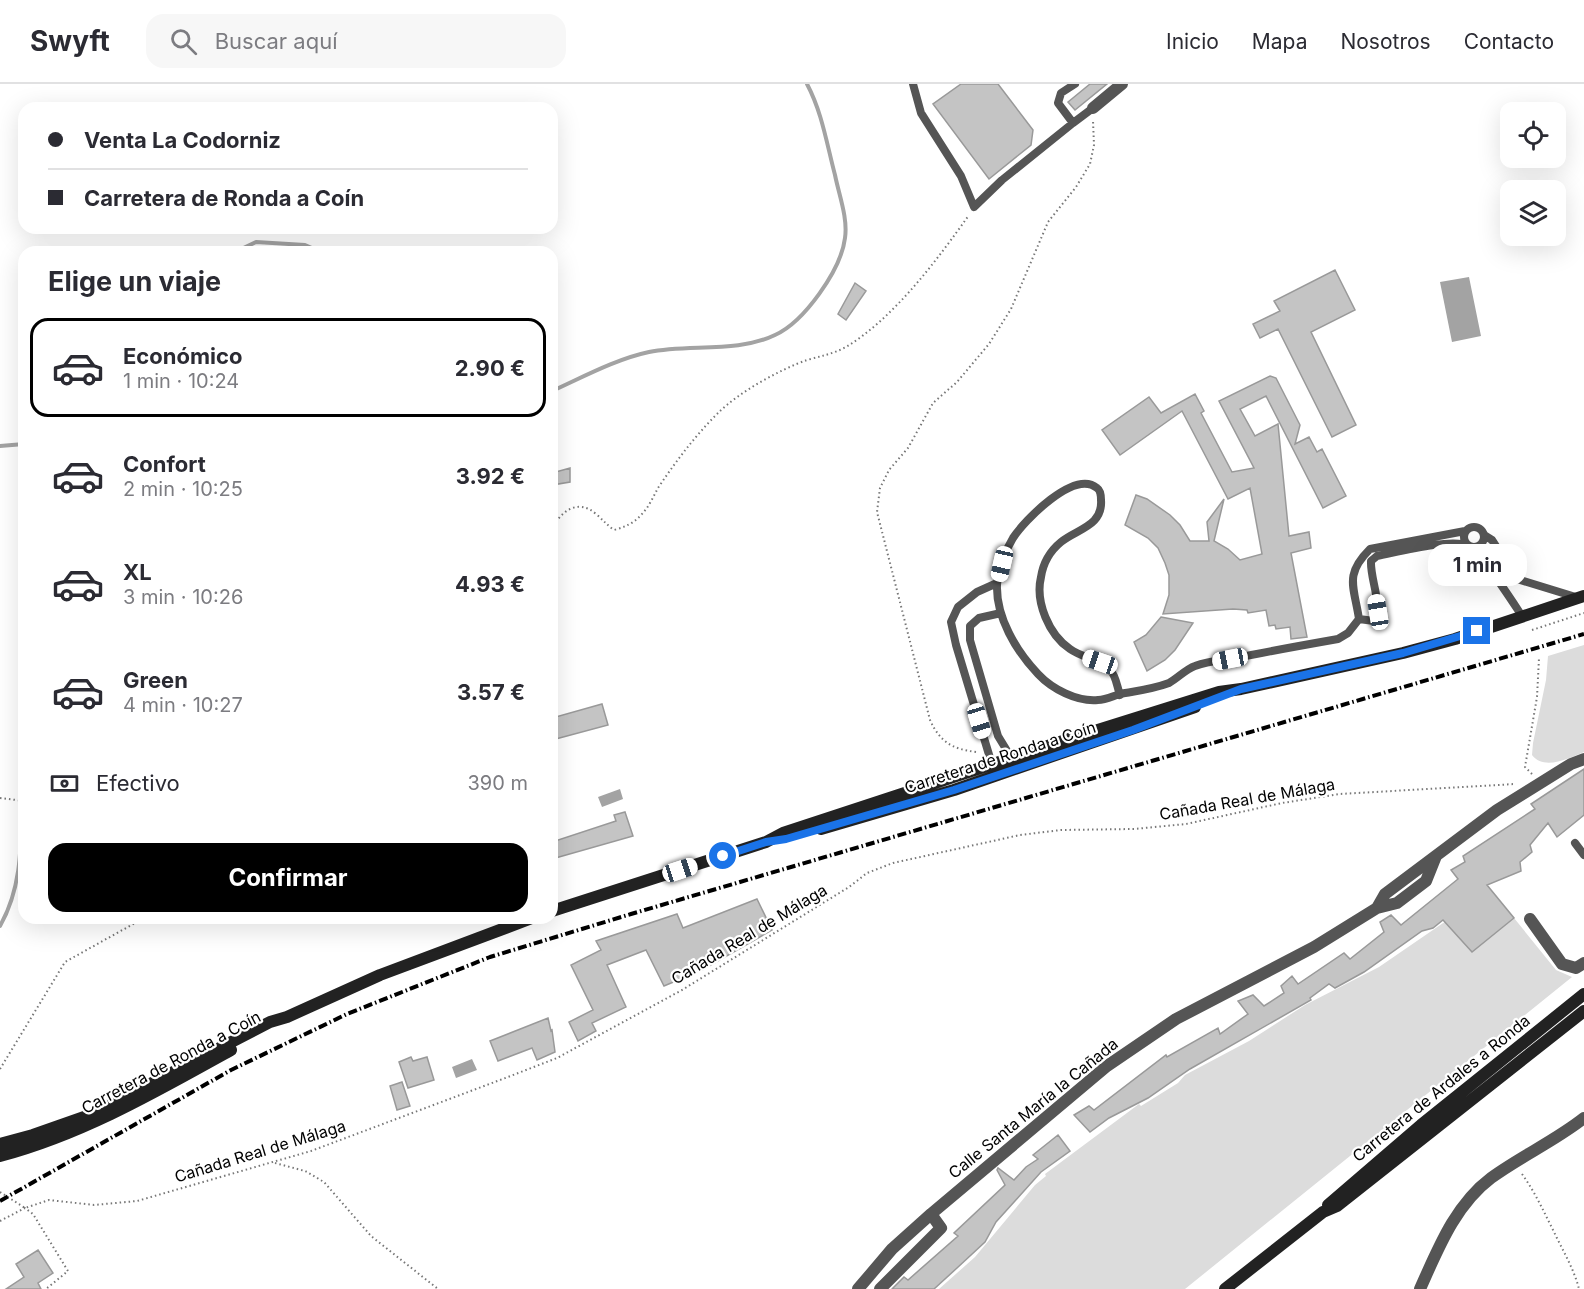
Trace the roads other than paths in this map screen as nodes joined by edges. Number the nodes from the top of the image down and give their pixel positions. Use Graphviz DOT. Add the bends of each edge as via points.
graph roads {
  1 [pos="913,84"];
  2 [pos="1075,84"];
  3 [pos="1122,84"];
  4 [pos="1093,112"];
  5 [pos="1073,123"];
  6 [pos="1465,531"];
  7 [pos="1484,535"];
  8 [pos="1470,546"];
  9 [pos="997,583"];
  10 [pos="1581,597"];
  11 [pos="1001,613"];
  12 [pos="1522,616"];
  13 [pos="1359,619"];
  14 [pos="1241,689"];
  15 [pos="1120,694"];
  16 [pos="1010,754"];
  17 [pos="1061,754"];
  18 [pos="1584,759"];
  19 [pos="992,763"];
  20 [pos="954,790"];
  21 [pos="766,842"];
  22 [pos="1575,843"];
  23 [pos="1584,855"];
  24 [pos="558,909"];
  25 [pos="1530,919"];
  26 [pos="516,924"];
  27 [pos="1584,963"];
  28 [pos="1584,994"];
  29 [pos="1584,1003"];
  30 [pos="1584,1011"];
  31 [pos="287,1017"];
  32 [pos="1584,1022"];
  33 [pos="1562,1029"];
  34 [pos="1529,1038"];
  35 [pos="1584,1118"];
  36 [pos="0,1144"];
  37 [pos="40,1144"];
  38 [pos="0,1150"];
  39 [pos="0,1156"];
  40 [pos="1323,1212"];
  41 [pos="931,1214"];
  42 [pos="858,1289"];
  43 [pos="880,1289"];
  44 [pos="1225,1289"];
  45 [pos="1420,1289"];
  1 -- 5 [label="lane" via="921,113 961,176 974,207"];
  2 -- 5 [label="lane" via="1061,93 1058,103"];
  3 -- 4 [label="street"];
  4 -- 5 [label="lane"];
  6 -- 7 [label="lane" via="1473,526"];
  6 -- 8 [label="lane" via="1464,539"];
  6 -- 13 [label="lane" via="1370,549 1352,574"];
  7 -- 8 [label="lane" via="1483,542"];
  7 -- 10 [label="lane" via="1492,540 1517,579"];
  8 -- 12 [label="lane"];
  8 -- 13 [label="lane" via="1448,543 1377,556 1371,561 1370,571 1378,612 1374,621"];
  9 -- 11 [label="lane"];
  9 -- 15 [label="lane" via="1012,540 1036,510 1075,486 1098,488 1102,508 1098,518 1061,542 1045,564 1040,580 1041,603 1056,636 1069,649 1112,671"];
  9 -- 19 [label="lane" via="958,607 951,622"];
  10 -- 12 [label="main road, Carretera de Ronda a Coín"];
  11 -- 15 [label="lane" via="1020,652 1038,675 1054,687 1076,697 1098,700"];
  11 -- 16 [label="lane" via="979,618 970,626 969,640 998,736"];
  12 -- 14 [label="main road, Carretera de Ronda a Coín" via="1403,653"];
  13 -- 15 [label="lane" via="1338,639 1195,666 1152,689"];
  14 -- 16 [label="main road, Carretera de Ronda a Coín" via="1219,692"];
  14 -- 17 [label="main road, Carretera de Ronda a Coín"];
  16 -- 19 [label="main road, Carretera de Ronda a Coín"];
  17 -- 19 [label="main road" via="1037,756 1007,766"];
  17 -- 20 [label="main road, Carretera de Ronda a Coín"];
  18 -- 41 [label="street, Calle Santa María la Cañada" via="1497,810 1385,894 1377,908 1314,947 1176,1019 1136,1046 1098,1073"];
  19 -- 20 [label="main road" via="993,770 966,780"];
  19 -- 21 [label="main road, Carretera de Ronda a Coín"];
  20 -- 21 [label="main road, Carretera de Ronda a Coín"];
  21 -- 24 [label="main road, Carretera de Ronda a Coín"];
  22 -- 23 [label="lane"];
  25 -- 27 [label="street" via="1562,964 1576,968"];
  26 -- 31 [label="main road, Carretera de Ronda a Coín" via="380,975"];
  28 -- 34 [label="main road, Carretera de Ardales a Ronda"];
  29 -- 34 [label="main road" via="1550,1029"];
  30 -- 33 [label="main road, Carretera de Ardales a Ronda"];
  31 -- 36 [label="main road, Carretera de Ronda a Coín" via="213,1050 90,1114"];
  31 -- 37 [label="main road, Carretera de Ronda a Coín" via="139,1100"];
  32 -- 33 [label="main road"];
  33 -- 40 [label="main road, Carretera de Ardales a Ronda" via="1337,1206"];
  34 -- 40 [label="main road, Carretera de Ardales a Ronda" via="1331,1200"];
  35 -- 45 [label="street" via="1490,1179 1465,1205 1446,1232"];
  37 -- 38 [label="main road"];
  37 -- 39 [label="main road, Carretera de Ronda a Coín"];
  40 -- 44 [label="main road, Carretera de Ardales a Ronda"];
  41 -- 42 [label="street, Calle Santa María la Cañada" via="892,1249"];
  41 -- 43 [label="street" via="941,1228"];
}
